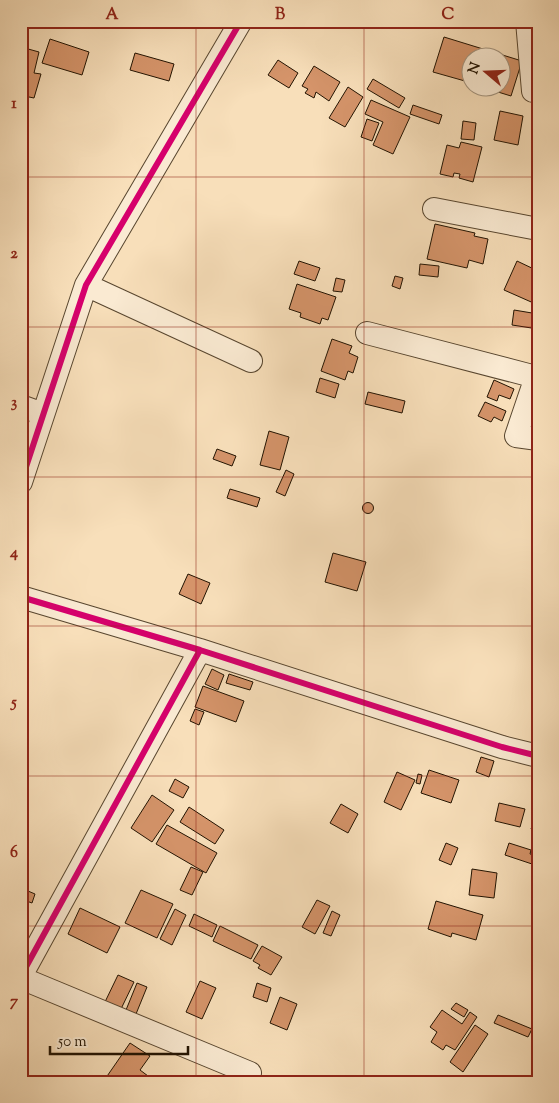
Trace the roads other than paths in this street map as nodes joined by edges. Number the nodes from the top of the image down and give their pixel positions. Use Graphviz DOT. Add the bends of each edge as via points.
graph roads {
  1 [pos="241,21"];
  2 [pos="527,21"];
  3 [pos="532,91"];
  4 [pos="434,209"];
  5 [pos="538,229"];
  6 [pos="86,285"];
  7 [pos="367,333"];
  8 [pos="251,361"];
  9 [pos="21,406"];
  10 [pos="43,414"];
  11 [pos="538,439"];
  12 [pos="21,482"];
  13 [pos="21,597"];
  14 [pos="200,650"];
  15 [pos="538,756"];
  16 [pos="21,977"];
  17 [pos="240,1082"];
  1 -- 6 [label="street"];
  2 -- 3 [label="street"];
  4 -- 5 [label="street"];
  6 -- 8 [label="street"];
  6 -- 10 [label="street"];
  7 -- 11 [label="street" via="536,377 516,436"];
  9 -- 10 [label="street"];
  10 -- 12 [label="street"];
  13 -- 14 [label="street"];
  14 -- 15 [label="street"];
  14 -- 16 [label="street"];
  16 -- 17 [label="street" via="250,1073"];
}
